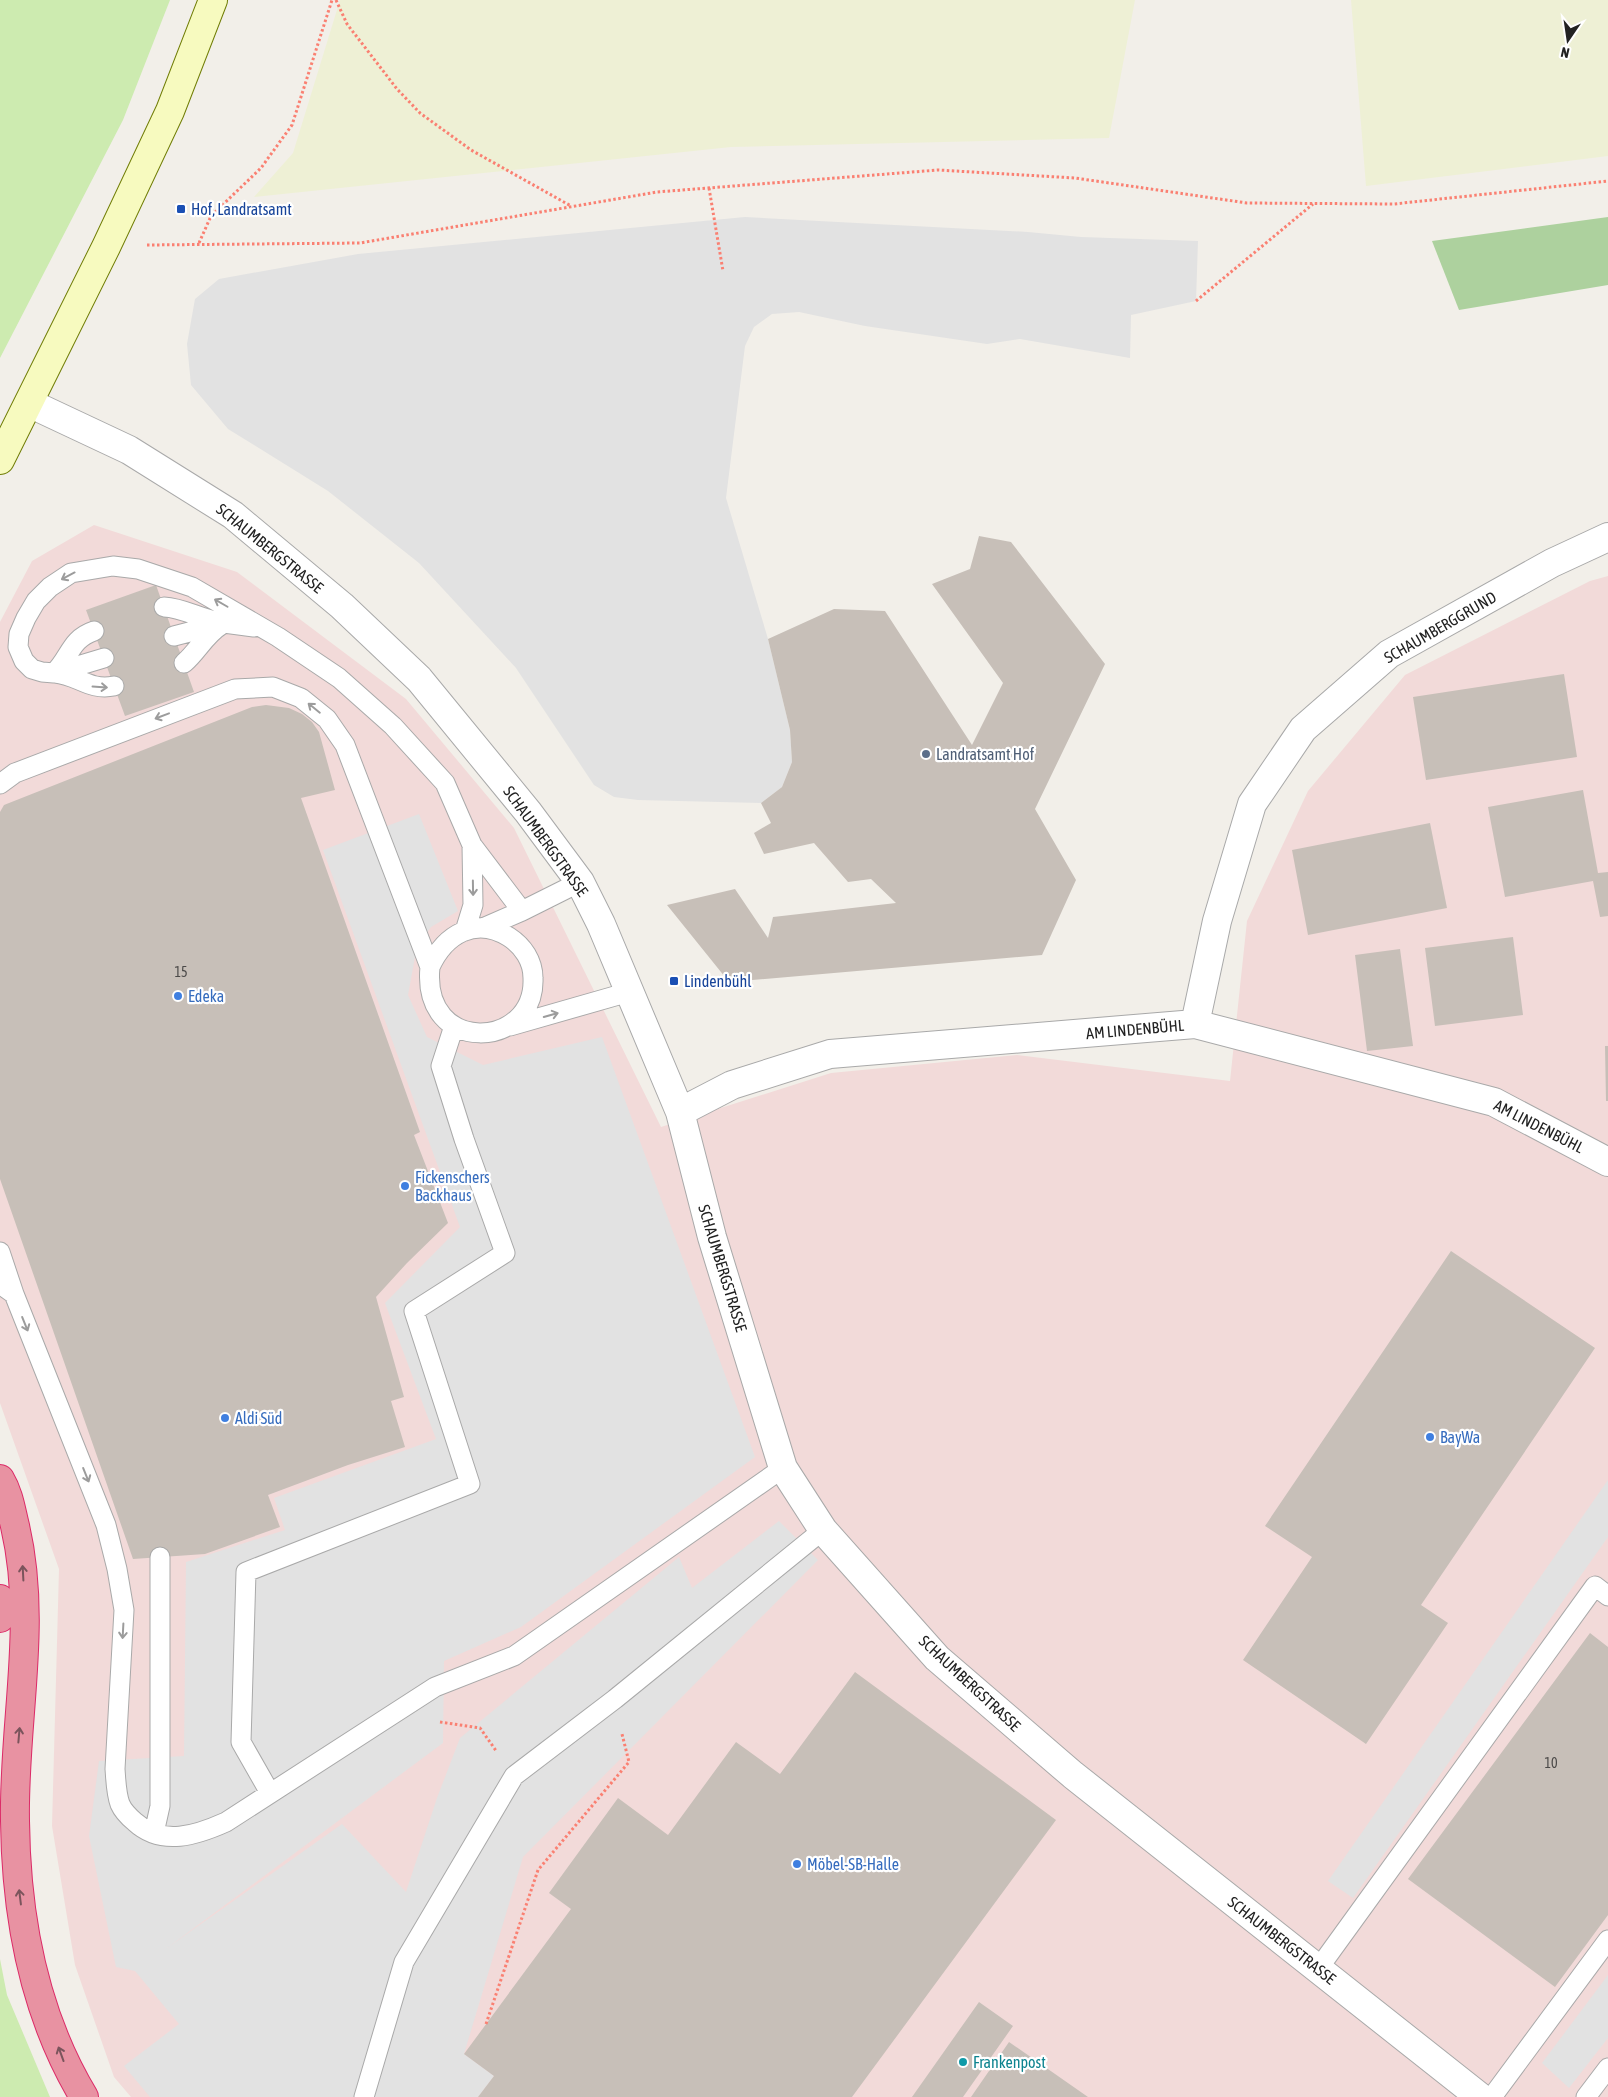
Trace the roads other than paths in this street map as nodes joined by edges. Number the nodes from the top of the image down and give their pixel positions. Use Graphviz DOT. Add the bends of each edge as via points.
graph roads {
  1 [pos="213,0"];
  2 [pos="30,403"];
  3 [pos="0,460"];
  4 [pos="1608,537"];
  5 [pos="164,607"];
  6 [pos="224,623"];
  7 [pos="94,630"];
  8 [pos="174,636"];
  9 [pos="278,637"];
  10 [pos="104,658"];
  11 [pos="184,662"];
  12 [pos="54,673"];
  13 [pos="114,686"];
  14 [pos="0,784"];
  15 [pos="472,845"];
  16 [pos="580,882"];
  17 [pos="522,911"];
  18 [pos="474,929"];
  19 [pos="430,967"];
  20 [pos="629,992"];
  21 [pos="1195,1024"];
  22 [pos="454,1026"];
  23 [pos="504,1028"];
  24 [pos="680,1112"];
  25 [pos="1608,1162"];
  26 [pos="0,1252"];
  27 [pos="7,1289"];
  28 [pos="783,1468"];
  29 [pos="0,1479"];
  30 [pos="823,1530"];
  31 [pos="160,1557"];
  32 [pos="1608,1596"];
  33 [pos="0,1599"];
  34 [pos="0,1618"];
  35 [pos="270,1793"];
  36 [pos="151,1832"];
  37 [pos="1608,1940"];
  38 [pos="1318,1969"];
  39 [pos="1608,2068"];
  40 [pos="84,2097"];
  41 [pos="364,2097"];
  42 [pos="1480,2097"];
  43 [pos="1492,2097"];
  44 [pos="1586,2097"];
  1 -- 2 [label="main road" via="170,111"];
  2 -- 3 [label="main road"];
  2 -- 16 [label="street, SCHAUMBERGSTRASSE" via="129,450 234,515 342,606 419,679 528,812"];
  4 -- 21 [label="street, SCHAUMBERGGRUND" via="1552,563 1389,654 1303,729 1252,804 1217,921"];
  5 -- 6 [label="lane"];
  6 -- 8 [label="lane"];
  6 -- 9 [label="lane" via="256,627"];
  6 -- 11 [label="lane" via="210,632"];
  7 -- 12 [label="lane" via="76,640 63,665"];
  9 -- 12 [label="lane, one-way" via="201,592 163,576 113,566 91,568 71,573 50,587 36,601 19,634 18,648 24,661 32,669"];
  9 -- 15 [label="lane" via="340,678 393,726 444,783"];
  10 -- 12 [label="lane"];
  12 -- 13 [label="lane, one-way" via="66,674 96,688"];
  19 -- 14 [label="lane, one-way" via="345,745 326,719 301,698 273,687 235,689 14,773"];
  15 -- 17 [label="lane"];
  15 -- 18 [label="lane, one-way"];
  16 -- 17 [label="lane"];
  16 -- 20 [label="street, SCHAUMBERGSTRASSE"];
  17 -- 18 [label="lane"];
  18 -- 19 [label="lane" via="449,939 437,952"];
  18 -- 23 [label="lane" via="500,931 515,941 527,955 533,972 534,989 528,1005 518,1019"];
  19 -- 22 [label="lane" via="432,1001 441,1016"];
  23 -- 20 [label="lane, one-way"];
  20 -- 24 [label="street, SCHAUMBERGSTRASSE"];
  21 -- 24 [label="street, AM LINDENBÜHL" via="830,1054 732,1085"];
  21 -- 25 [label="street, AM LINDENBÜHL" via="1494,1102"];
  22 -- 23 [label="lane" via="470,1032 488,1033"];
  22 -- 35 [label="lane" via="441,1066 505,1253 414,1311 470,1484 246,1572 241,1742"];
  24 -- 28 [label="street, SCHAUMBERGSTRASSE" via="712,1236"];
  26 -- 27 [label="lane"];
  27 -- 36 [label="lane, one-way" via="106,1525 124,1610 115,1769 118,1795 121,1806 139,1826"];
  28 -- 30 [label="street, SCHAUMBERGSTRASSE"];
  28 -- 35 [label="lane" via="514,1656 435,1687"];
  40 -- 29 [label="highway, one-way" via="66,2068 38,1992 26,1946 15,1820 24,1679 23,1565 7,1491"];
  30 -- 38 [label="street, SCHAUMBERGSTRASSE" via="937,1658 1073,1775"];
  30 -- 41 [label="lane" via="615,1699 514,1776 404,1962"];
  31 -- 36 [label="lane" via="160,1806"];
  32 -- 38 [label="lane" via="1594,1586"];
  33 -- 34 [label="highway"];
  35 -- 36 [label="lane" via="226,1822 204,1832 174,1838"];
  37 -- 43 [label="lane"];
  38 -- 42 [label="street, SCHAUMBERGSTRASSE"];
  39 -- 44 [label="lane"];
}
